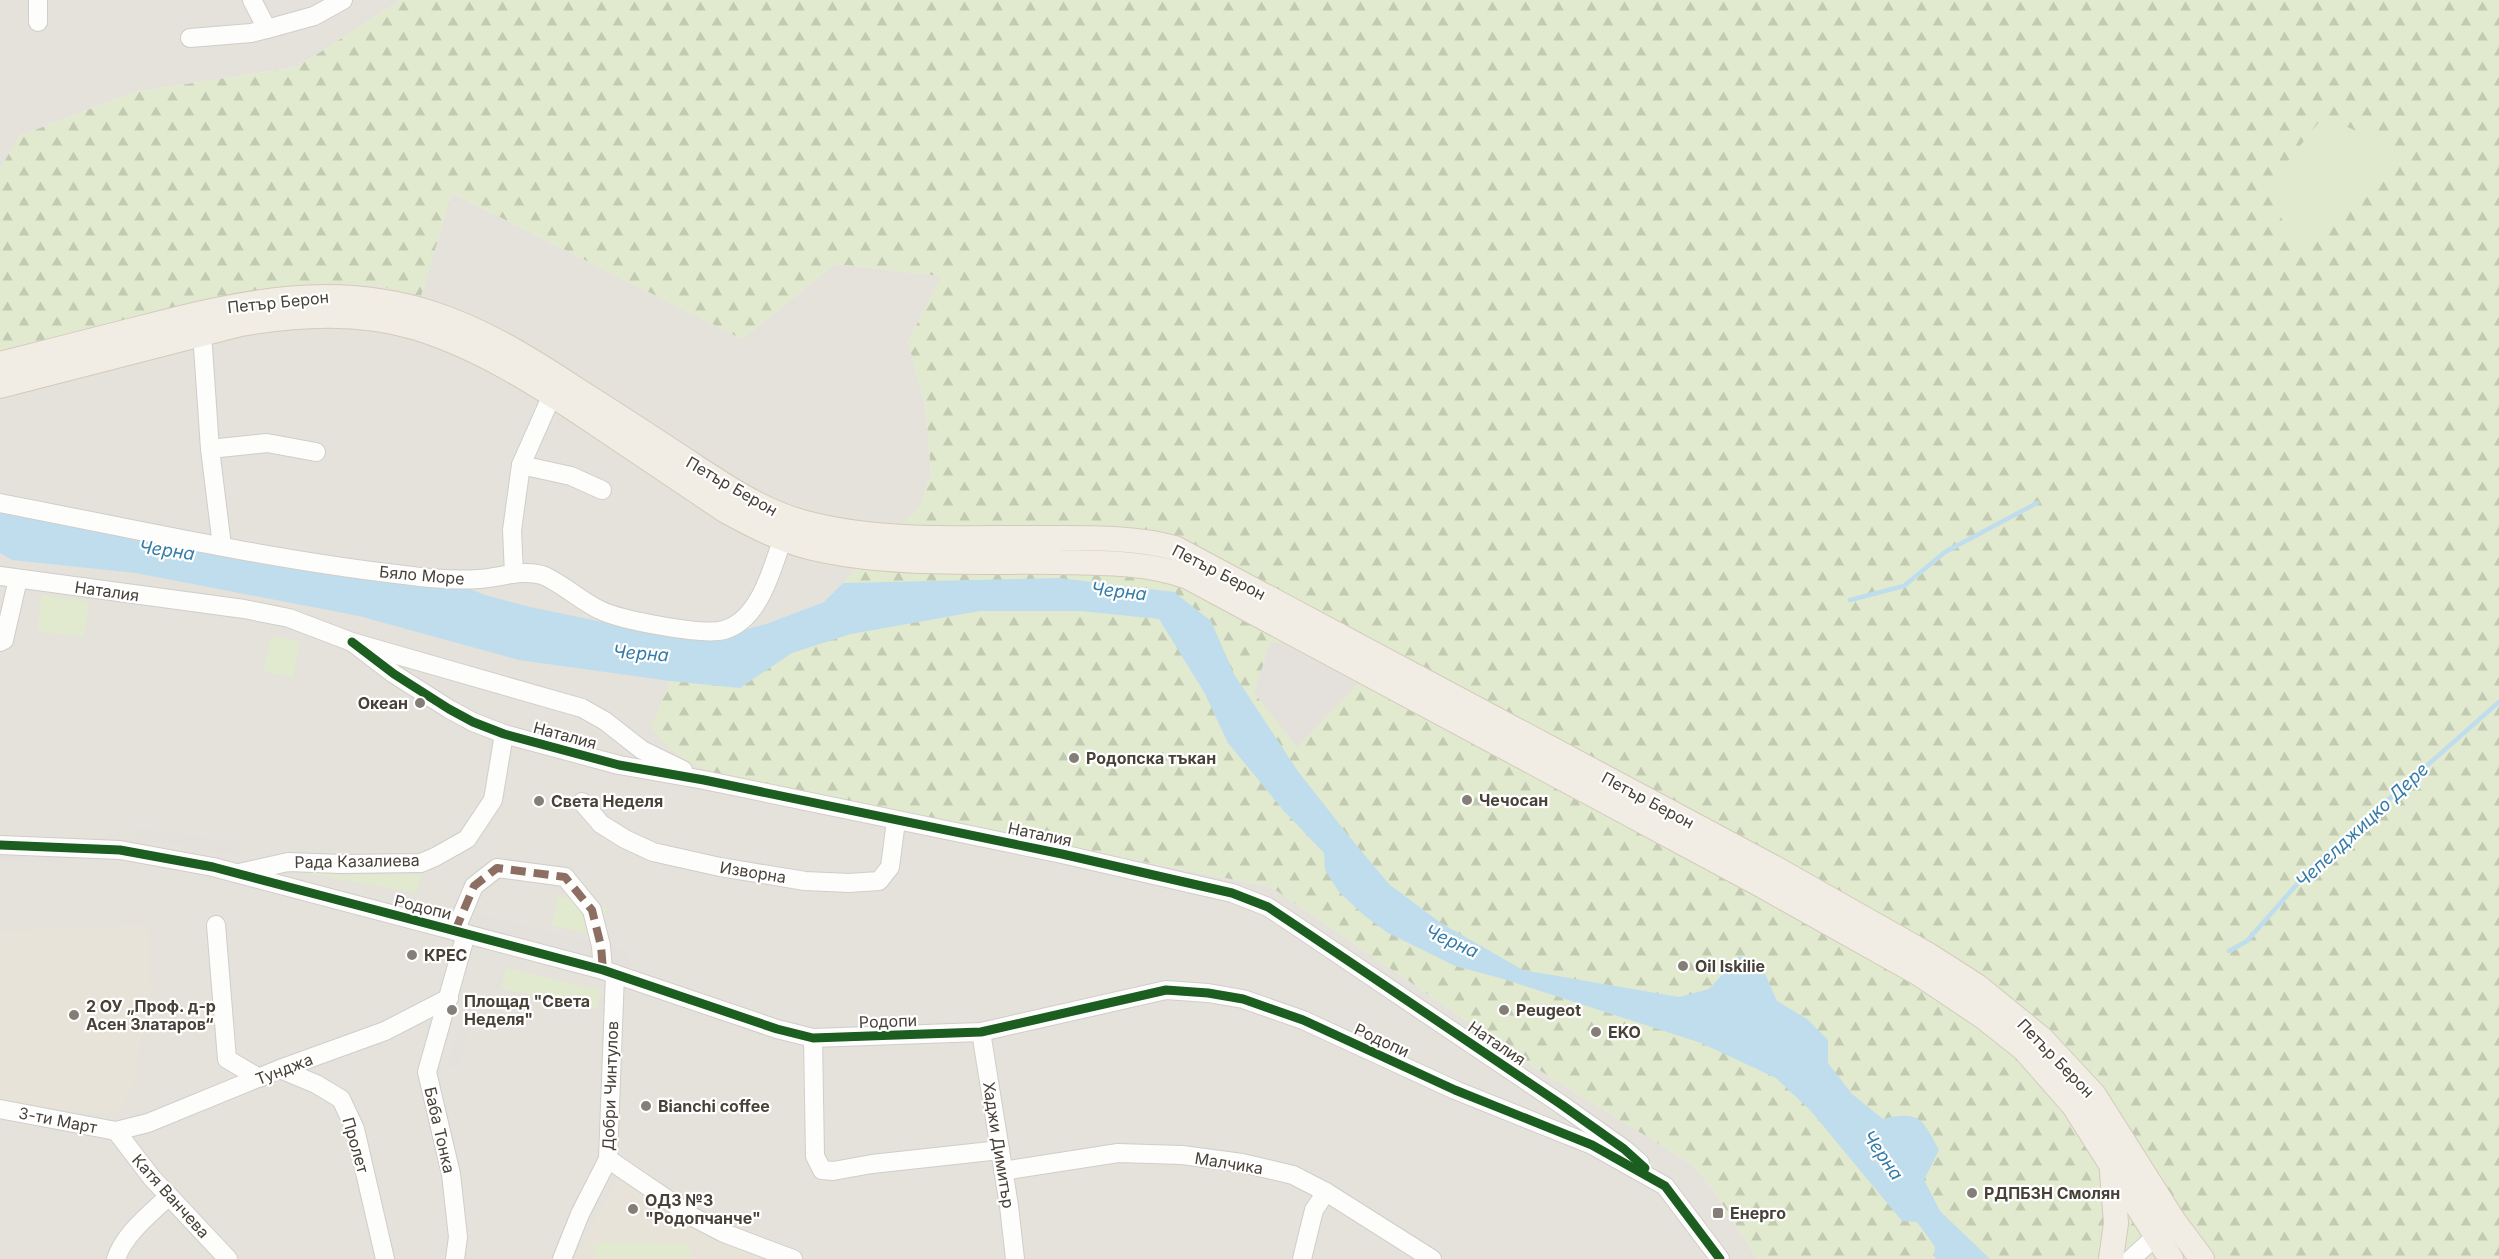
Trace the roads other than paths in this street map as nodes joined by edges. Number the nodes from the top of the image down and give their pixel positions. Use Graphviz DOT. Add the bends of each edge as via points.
graph roads {
  1 [pos="38,0"];
  2 [pos="252,0"];
  3 [pos="343,0"];
  4 [pos="38,22"];
  5 [pos="267,29"];
  6 [pos="190,38"];
  7 [pos="202,333"];
  8 [pos="0,364"];
  9 [pos="0,386"];
  10 [pos="552,395"];
  11 [pos="210,449"];
  12 [pos="316,452"];
  13 [pos="521,465"];
  14 [pos="602,490"];
  15 [pos="0,503"];
  16 [pos="783,538"];
  17 [pos="222,546"];
  18 [pos="514,574"];
  19 [pos="0,576"];
  20 [pos="18,579"];
  21 [pos="0,642"];
  22 [pos="352,642"];
  23 [pos="504,734"];
  24 [pos="704,780"];
  25 [pos="582,801"];
  26 [pos="896,821"];
  27 [pos="0,845"];
  28 [pos="237,874"];
  29 [pos="216,926"];
  30 [pos="460,932"];
  31 [pos="609,972"];
  32 [pos="448,998"];
  33 [pos="981,1032"];
  34 [pos="813,1038"];
  35 [pos="280,1069"];
  36 [pos="259,1078"];
  37 [pos="0,1109"];
  38 [pos="116,1131"];
  39 [pos="1000,1150"];
  40 [pos="608,1159"];
  41 [pos="2111,1167"];
  42 [pos="1003,1171"];
  43 [pos="1665,1186"];
  44 [pos="1326,1192"];
  45 [pos="169,1196"];
  46 [pos="2167,1243"];
  47 [pos="116,1259"];
  48 [pos="228,1259"];
  49 [pos="385,1259"];
  50 [pos="455,1259"];
  51 [pos="562,1259"];
  52 [pos="793,1259"];
  53 [pos="1015,1259"];
  54 [pos="1302,1259"];
  55 [pos="1432,1259"];
  56 [pos="1720,1259"];
  57 [pos="2111,1259"];
  58 [pos="2131,1259"];
  59 [pos="2202,1259"];
  1 -- 4 [label="street"];
  2 -- 5 [label="street"];
  3 -- 5 [label="street" via="314,16"];
  5 -- 6 [label="street"];
  7 -- 9 [label="main road, Петър Берон"];
  7 -- 10 [label="main road, Петър Берон" via="281,317 343,316 384,321 415,328 488,357"];
  7 -- 11 [label="street"];
  8 -- 46 [label="main road, Петър Берон" via="255,302 319,295 379,300 456,322 501,343 723,485 786,517 831,529 887,536 1102,538 1175,548 1773,867 1977,986 2042,1040 2094,1095"];
  10 -- 13 [label="street"];
  10 -- 16 [label="main road, Петър Берон" via="726,511"];
  11 -- 12 [label="street" via="267,443"];
  11 -- 17 [label="street"];
  13 -- 14 [label="street" via="571,476"];
  13 -- 18 [label="street" via="512,530"];
  15 -- 17 [label="street, Бяло Море"];
  16 -- 18 [label="street, Бяло Море" via="762,597 746,616 726,630 675,628 601,611 542,575"];
  16 -- 41 [label="main road, Петър Берон" via="808,547 887,558 1129,564 1188,577 1926,978 2024,1049 2074,1106"];
  17 -- 18 [label="street, Бяло Море" via="449,579"];
  19 -- 20 [label="street, Наталия"];
  20 -- 21 [label="street" via="4,640"];
  20 -- 22 [label="street, Наталия" via="244,609 289,618"];
  22 -- 23 [label="street, Наталия" via="439,704"];
  22 -- 24 [label="street, Наталия" via="582,708 642,750"];
  23 -- 24 [label="street, Наталия" via="619,765"];
  23 -- 28 [label="street, Рада Казалиева" via="493,800 467,839 435,857 421,862 288,862"];
  24 -- 26 [label="street, Наталия"];
  25 -- 26 [label="street, Изворна" via="601,824 653,852 805,881 879,881 890,867"];
  26 -- 43 [label="street, Наталия" via="1232,893 1268,908 1624,1149"];
  27 -- 28 [label="street, Родопи" via="120,850"];
  28 -- 30 [label="street, Родопи"];
  29 -- 36 [label="street" via="227,1059"];
  30 -- 31 [label="street, Родопи"];
  30 -- 31 [label="street, Добри Чинтулов" via="474,886 497,868 565,877 592,910"];
  30 -- 32 [label="street, Баба Тонка"];
  31 -- 34 [label="street, Родопи"];
  31 -- 40 [label="street, Добри Чинтулов"];
  32 -- 35 [label="street, Тунджа" via="385,1031"];
  32 -- 50 [label="street, Баба Тонка" via="427,1072 451,1173 458,1238"];
  33 -- 34 [label="street, Родопи"];
  33 -- 39 [label="street, Хаджи Димитър"];
  33 -- 43 [label="street, Родопи" via="1166,990 1243,999 1303,1020 1455,1090 1592,1145"];
  34 -- 39 [label="street" via="815,1156 822,1170"];
  35 -- 36 [label="street, Тунджа"];
  35 -- 49 [label="street, Пролет" via="341,1098 355,1129"];
  36 -- 38 [label="street, Тунджа" via="148,1123"];
  37 -- 38 [label="street, 3-ти Март"];
  38 -- 45 [label="street, Катя Ванчева"];
  39 -- 42 [label="street, Хаджи Димитър"];
  40 -- 51 [label="street, Добри Чинтулов"];
  40 -- 52 [label="street" via="693,1217 723,1233"];
  41 -- 46 [label="main road, Петър Берон"];
  41 -- 57 [label="main road" via="2116,1223"];
  42 -- 44 [label="street, Малчика" via="1118,1154 1182,1155 1242,1162 1293,1175"];
  42 -- 53 [label="street, Хаджи Димитър"];
  43 -- 56 [label="street, Родопи"];
  44 -- 54 [label="street" via="1314,1210"];
  44 -- 55 [label="street, Малчика"];
  45 -- 47 [label="street" via="135,1230"];
  45 -- 48 [label="street, Катя Ванчева"];
  46 -- 58 [label="street"];
  46 -- 59 [label="main road, Петър Берон"];
}
